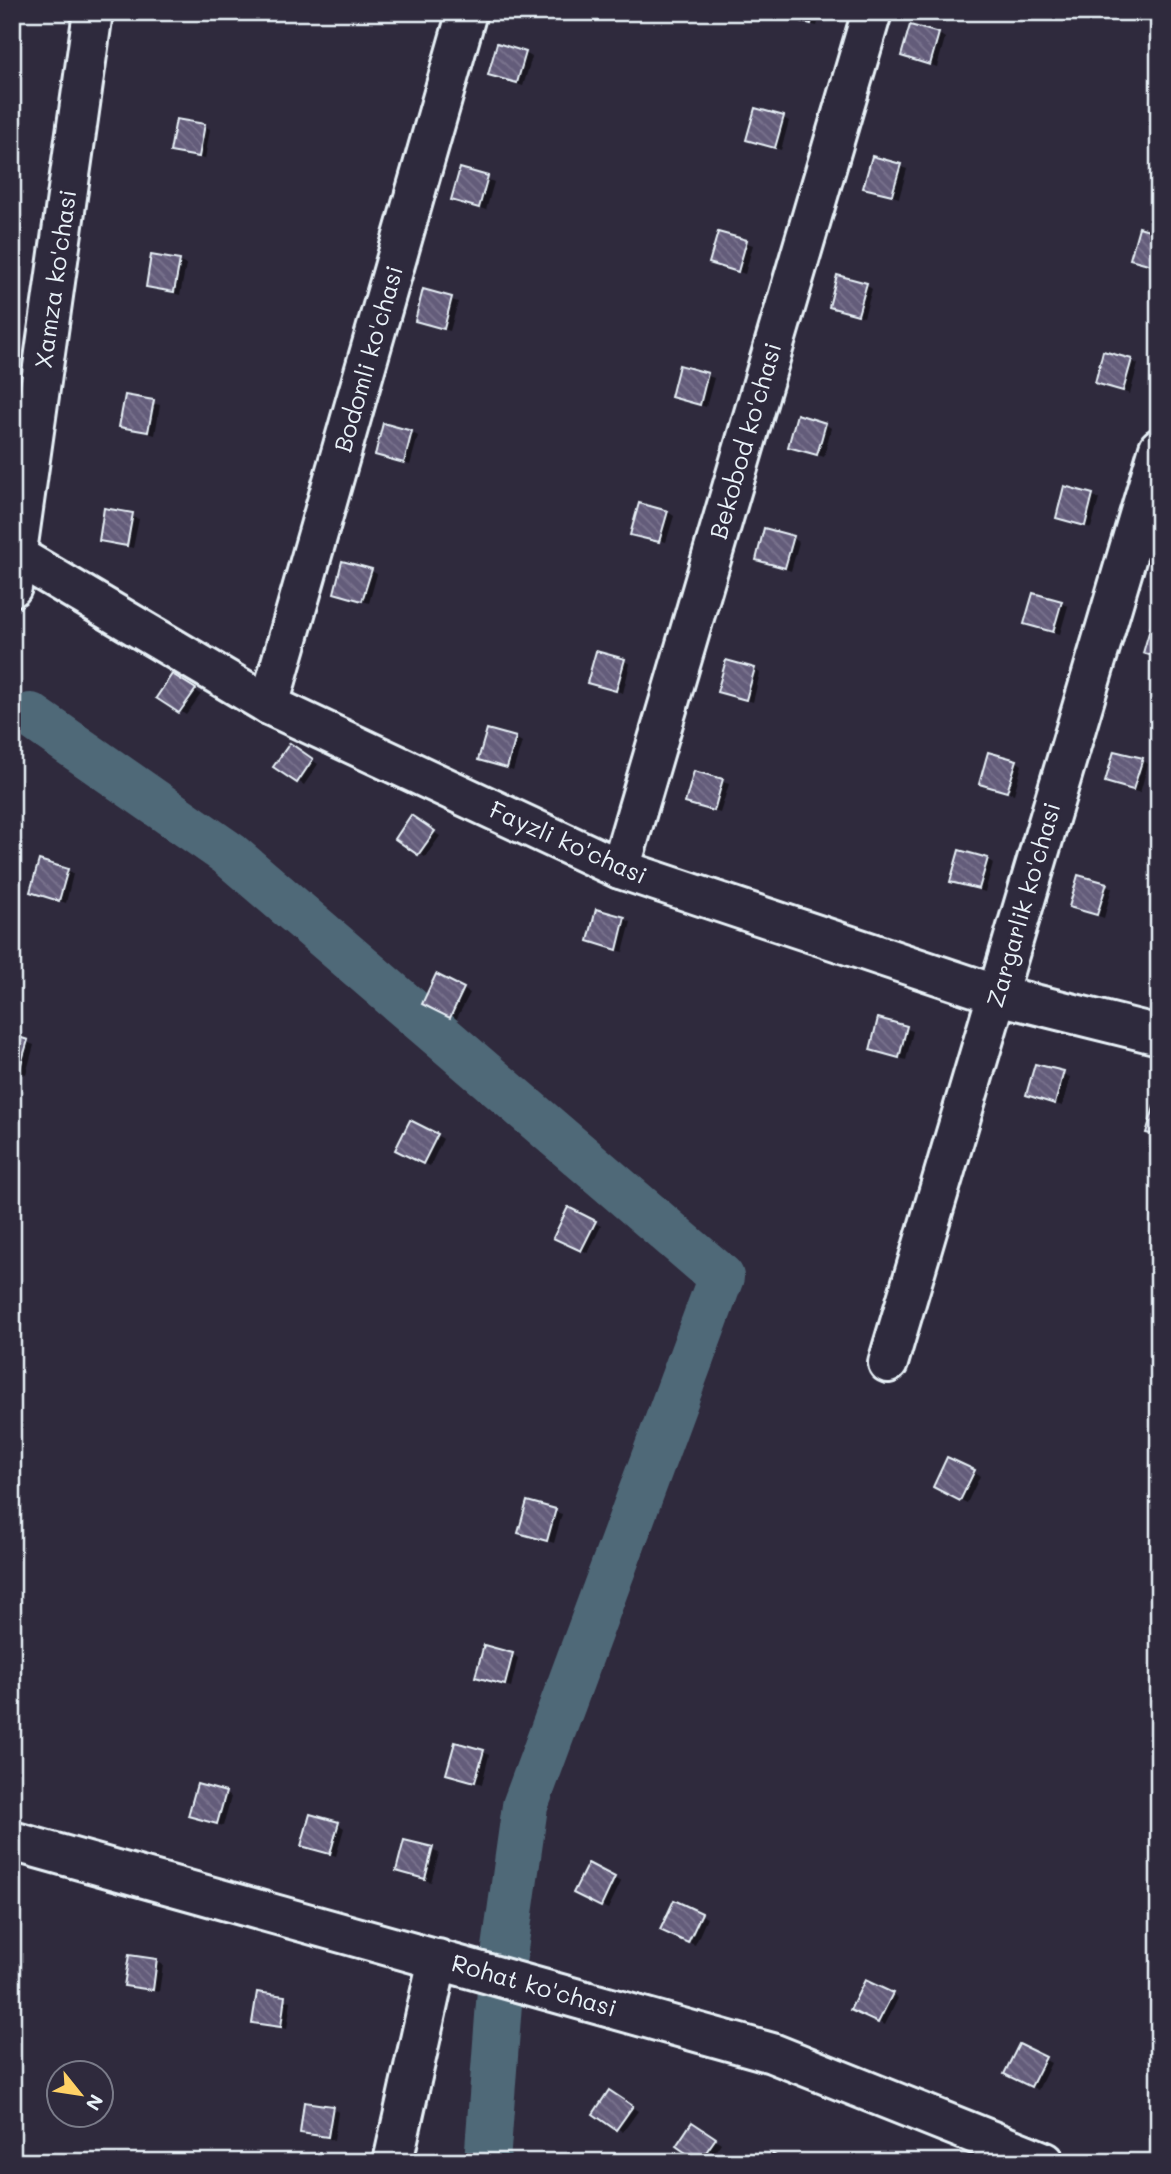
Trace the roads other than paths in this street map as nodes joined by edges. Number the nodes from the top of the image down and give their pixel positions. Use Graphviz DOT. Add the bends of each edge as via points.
graph roads {
  1 [pos="93,12"];
  2 [pos="467,12"];
  3 [pos="872,12"];
  4 [pos="1159,448"];
  5 [pos="15,571"];
  6 [pos="270,705"];
  7 [pos="620,869"];
  8 [pos="998,995"];
  9 [pos="1159,1035"];
  10 [pos="888,1363"];
  11 [pos="12,1841"];
  12 [pos="438,1959"];
  13 [pos="393,2162"];
  14 [pos="1045,2162"];
  1 -- 5 [label="street, Xamza ko'chasi"];
  2 -- 6 [label="street, Bodomli ko'chasi"];
  3 -- 7 [label="street, Bekobod ko'chasi"];
  4 -- 8 [label="street, Zargarlik ko'chasi"];
  5 -- 6 [label="street, Fayzli ko'chasi"];
  6 -- 7 [label="street, Fayzli ko'chasi"];
  7 -- 8 [label="street, Fayzli ko'chasi"];
  8 -- 9 [label="street, Fayzli ko'chasi"];
  8 -- 10 [label="street, Zargarlik ko'chasi"];
  11 -- 12 [label="street, Rohat ko'chasi"];
  12 -- 13 [label="street"];
  12 -- 14 [label="street, Rohat ko'chasi" via="772,2053"];
}
